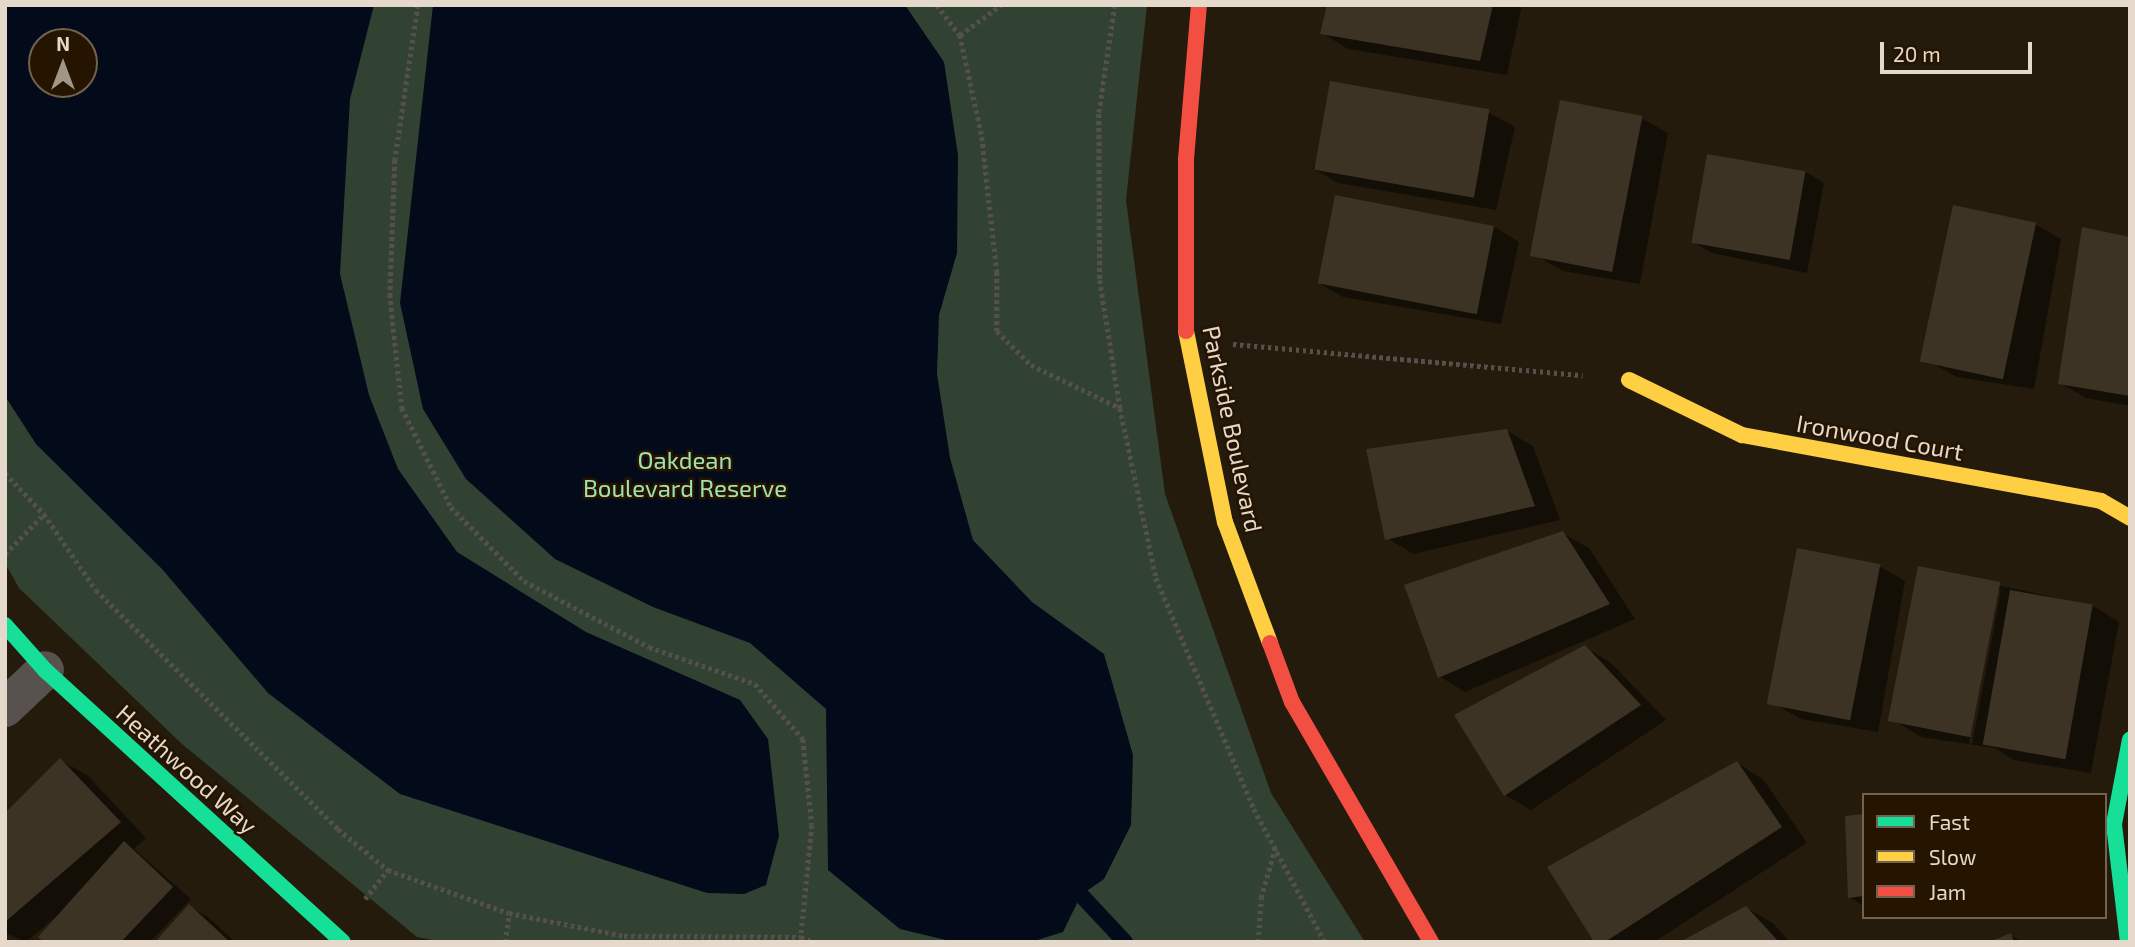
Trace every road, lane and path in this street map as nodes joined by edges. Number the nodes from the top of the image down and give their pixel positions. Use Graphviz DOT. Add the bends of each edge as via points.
graph roads {
  1 [pos="418,5"];
  2 [pos="937,5"];
  3 [pos="1001,5"];
  4 [pos="1115,5"];
  5 [pos="1199,5"];
  6 [pos="960,35"];
  7 [pos="1186,340"];
  8 [pos="1629,380"];
  9 [pos="1120,408"];
  10 [pos="5,474"];
  11 [pos="44,514"];
  12 [pos="2130,517"];
  13 [pos="5,554"];
  14 [pos="5,625"];
  15 [pos="46,670"];
  16 [pos="5,708"];
  17 [pos="2130,739"];
  18 [pos="1275,848"];
  19 [pos="509,913"];
  20 [pos="801,937"];
  21 [pos="343,942"];
  22 [pos="505,942"];
  23 [pos="814,942"];
  24 [pos="1258,942"];
  25 [pos="1325,942"];
  26 [pos="1431,942"];
  27 [pos="2128,942"];
  1 -- 20 [label="path" via="395,160 390,294 402,408 451,508 524,581 649,647 755,684 803,739 812,825"];
  2 -- 6 [label="path"];
  3 -- 6 [label="path"];
  4 -- 9 [label="path" via="1099,114 1100,280"];
  5 -- 7 [label="street, Parkside Boulevard" via="1186,159"];
  6 -- 9 [label="path" via="982,137 996,272 996,331 1031,365"];
  7 -- 8 [label="path"];
  7 -- 26 [label="street, Parkside Boulevard" via="1226,522 1292,702"];
  8 -- 12 [label="street, Ironwood Court" via="1742,435 2101,501"];
  9 -- 18 [label="path" via="1156,578"];
  10 -- 11 [label="path"];
  11 -- 13 [label="path"];
  11 -- 19 [label="path" via="96,590 338,829 388,870"];
  14 -- 15 [label="street, Heathwood Way"];
  15 -- 16 [label="street"];
  15 -- 21 [label="street, Heathwood Way"];
  17 -- 27 [label="street" via="2115,824"];
  18 -- 24 [label="path" via="1262,898"];
  18 -- 25 [label="path"];
  19 -- 20 [label="path" via="624,936"];
  19 -- 22 [label="path"];
  20 -- 23 [label="path"];
}
